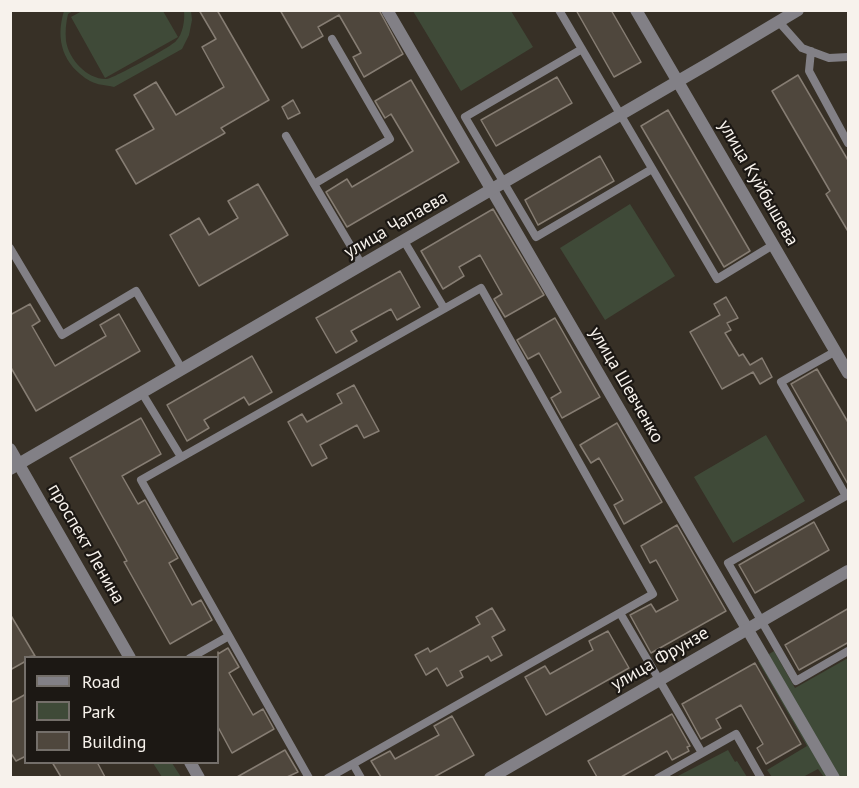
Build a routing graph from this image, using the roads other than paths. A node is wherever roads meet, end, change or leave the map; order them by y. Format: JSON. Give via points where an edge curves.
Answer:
{"nodes":[{"id":1,"x":387,"y":10,"type":"edge"},
{"id":2,"x":559,"y":10,"type":"edge"},
{"id":3,"x":636,"y":10,"type":"edge"},
{"id":4,"x":798,"y":10,"type":"edge"},
{"id":5,"x":779,"y":22,"type":"junction"},
{"id":6,"x":332,"y":39,"type":"dead end"},
{"id":7,"x":582,"y":49,"type":"junction"},
{"id":8,"x":811,"y":51,"type":"junction"},
{"id":9,"x":849,"y":57,"type":"edge"},
{"id":10,"x":677,"y":82,"type":"junction"},
{"id":11,"x":621,"y":115,"type":"junction"},
{"id":12,"x":286,"y":136,"type":"dead end"},
{"id":13,"x":849,"y":143,"type":"edge"},
{"id":14,"x":652,"y":169,"type":"junction"},
{"id":15,"x":504,"y":183,"type":"junction"},
{"id":16,"x":314,"y":184,"type":"junction"},
{"id":17,"x":492,"y":190,"type":"junction"},
{"id":18,"x":404,"y":241,"type":"junction"},
{"id":19,"x":773,"y":245,"type":"junction"},
{"id":20,"x":10,"y":248,"type":"edge"},
{"id":21,"x":362,"y":265,"type":"junction"},
{"id":22,"x":444,"y":309,"type":"junction"},
{"id":23,"x":836,"y":351,"type":"junction"},
{"id":24,"x":182,"y":369,"type":"junction"},
{"id":25,"x":849,"y":373,"type":"edge"},
{"id":26,"x":142,"y":393,"type":"junction"},
{"id":27,"x":10,"y":449,"type":"edge"},
{"id":28,"x":182,"y":457,"type":"junction"},
{"id":29,"x":15,"y":466,"type":"edge"},
{"id":30,"x":847,"y":499,"type":"edge"},
{"id":31,"x":849,"y":571,"type":"edge"},
{"id":32,"x":620,"y":613,"type":"junction"},
{"id":33,"x":761,"y":621,"type":"junction"},
{"id":34,"x":747,"y":630,"type":"junction"},
{"id":35,"x":229,"y":636,"type":"junction"},
{"id":36,"x":849,"y":651,"type":"edge"},
{"id":37,"x":129,"y":656,"type":"edge"},
{"id":38,"x":192,"y":656,"type":"edge"},
{"id":39,"x":659,"y":680,"type":"junction"},
{"id":40,"x":702,"y":753,"type":"junction"},
{"id":41,"x":191,"y":764,"type":"edge"},
{"id":42,"x":353,"y":764,"type":"junction"},
{"id":43,"x":199,"y":777,"type":"edge"},
{"id":44,"x":309,"y":777,"type":"edge"},
{"id":45,"x":328,"y":777,"type":"edge"},
{"id":46,"x":361,"y":777,"type":"edge"},
{"id":47,"x":490,"y":777,"type":"edge"},
{"id":48,"x":658,"y":777,"type":"edge"},
{"id":49,"x":761,"y":777,"type":"edge"},
{"id":50,"x":834,"y":777,"type":"edge"}],
"edges":[{"from":1,"to":17,"type":"street","name":"улица Шевченко"},
{"from":2,"to":7,"type":"lane"},
{"from":3,"to":10,"type":"street","name":"улица Куйбышева"},
{"from":4,"to":5,"type":"street","name":"улица Чапаева"},
{"from":5,"to":8,"type":"lane","via":[[802,48]]},
{"from":5,"to":10,"type":"street","name":"улица Чапаева"},
{"from":6,"to":16,"type":"lane","via":[[390,139]]},
{"from":7,"to":11,"type":"lane"},
{"from":7,"to":15,"type":"lane","via":[[465,117]]},
{"from":8,"to":9,"type":"lane","via":[[829,58]]},
{"from":8,"to":13,"type":"lane","via":[[809,71]]},
{"from":10,"to":11,"type":"street","name":"улица Чапаева"},
{"from":10,"to":19,"type":"street","name":"улица Куйбышева"},
{"from":11,"to":14,"type":"lane"},
{"from":11,"to":15,"type":"street","name":"улица Чапаева"},
{"from":12,"to":16,"type":"lane"},
{"from":14,"to":15,"type":"lane","via":[[536,237]]},
{"from":14,"to":19,"type":"lane","via":[[717,279]]},
{"from":15,"to":17,"type":"street","name":"улица Чапаева"},
{"from":16,"to":21,"type":"lane"},
{"from":17,"to":18,"type":"street","name":"улица Чапаева"},
{"from":17,"to":34,"type":"street","name":"улица Шевченко"},
{"from":18,"to":21,"type":"street","name":"улица Чапаева"},
{"from":18,"to":22,"type":"lane"},
{"from":19,"to":23,"type":"street","name":"улица Куйбышева"},
{"from":20,"to":24,"type":"lane","via":[[62,335],[136,291]]},
{"from":21,"to":24,"type":"street","name":"улица Чапаева"},
{"from":22,"to":28,"type":"lane"},
{"from":22,"to":32,"type":"lane","via":[[481,288],[653,594]]},
{"from":23,"to":25,"type":"street","name":"улица Куйбышева"},
{"from":23,"to":30,"type":"lane","via":[[781,382]]},
{"from":24,"to":26,"type":"street","name":"улица Чапаева"},
{"from":26,"to":28,"type":"lane"},
{"from":26,"to":29,"type":"street","name":"улица Чапаева"},
{"from":27,"to":29,"type":"street","name":"проспект Ленина"},
{"from":28,"to":35,"type":"lane","via":[[141,480]]},
{"from":29,"to":37,"type":"street","name":"проспект Ленина"},
{"from":30,"to":33,"type":"lane","via":[[728,563]]},
{"from":31,"to":33,"type":"street","name":"улица Фрунзе"},
{"from":32,"to":39,"type":"lane"},
{"from":32,"to":42,"type":"lane"},
{"from":33,"to":34,"type":"street","name":"улица Фрунзе"},
{"from":33,"to":36,"type":"lane","via":[[796,681]]},
{"from":34,"to":39,"type":"street","name":"улица Фрунзе"},
{"from":34,"to":50,"type":"street","name":"улица Шевченко"},
{"from":35,"to":38,"type":"lane"},
{"from":35,"to":44,"type":"lane"},
{"from":39,"to":40,"type":"lane"},
{"from":39,"to":47,"type":"street","name":"улица Фрунзе"},
{"from":40,"to":48,"type":"lane"},
{"from":40,"to":49,"type":"lane","via":[[736,734]]},
{"from":41,"to":43,"type":"street"},
{"from":42,"to":45,"type":"lane"},
{"from":42,"to":46,"type":"lane"}]}
